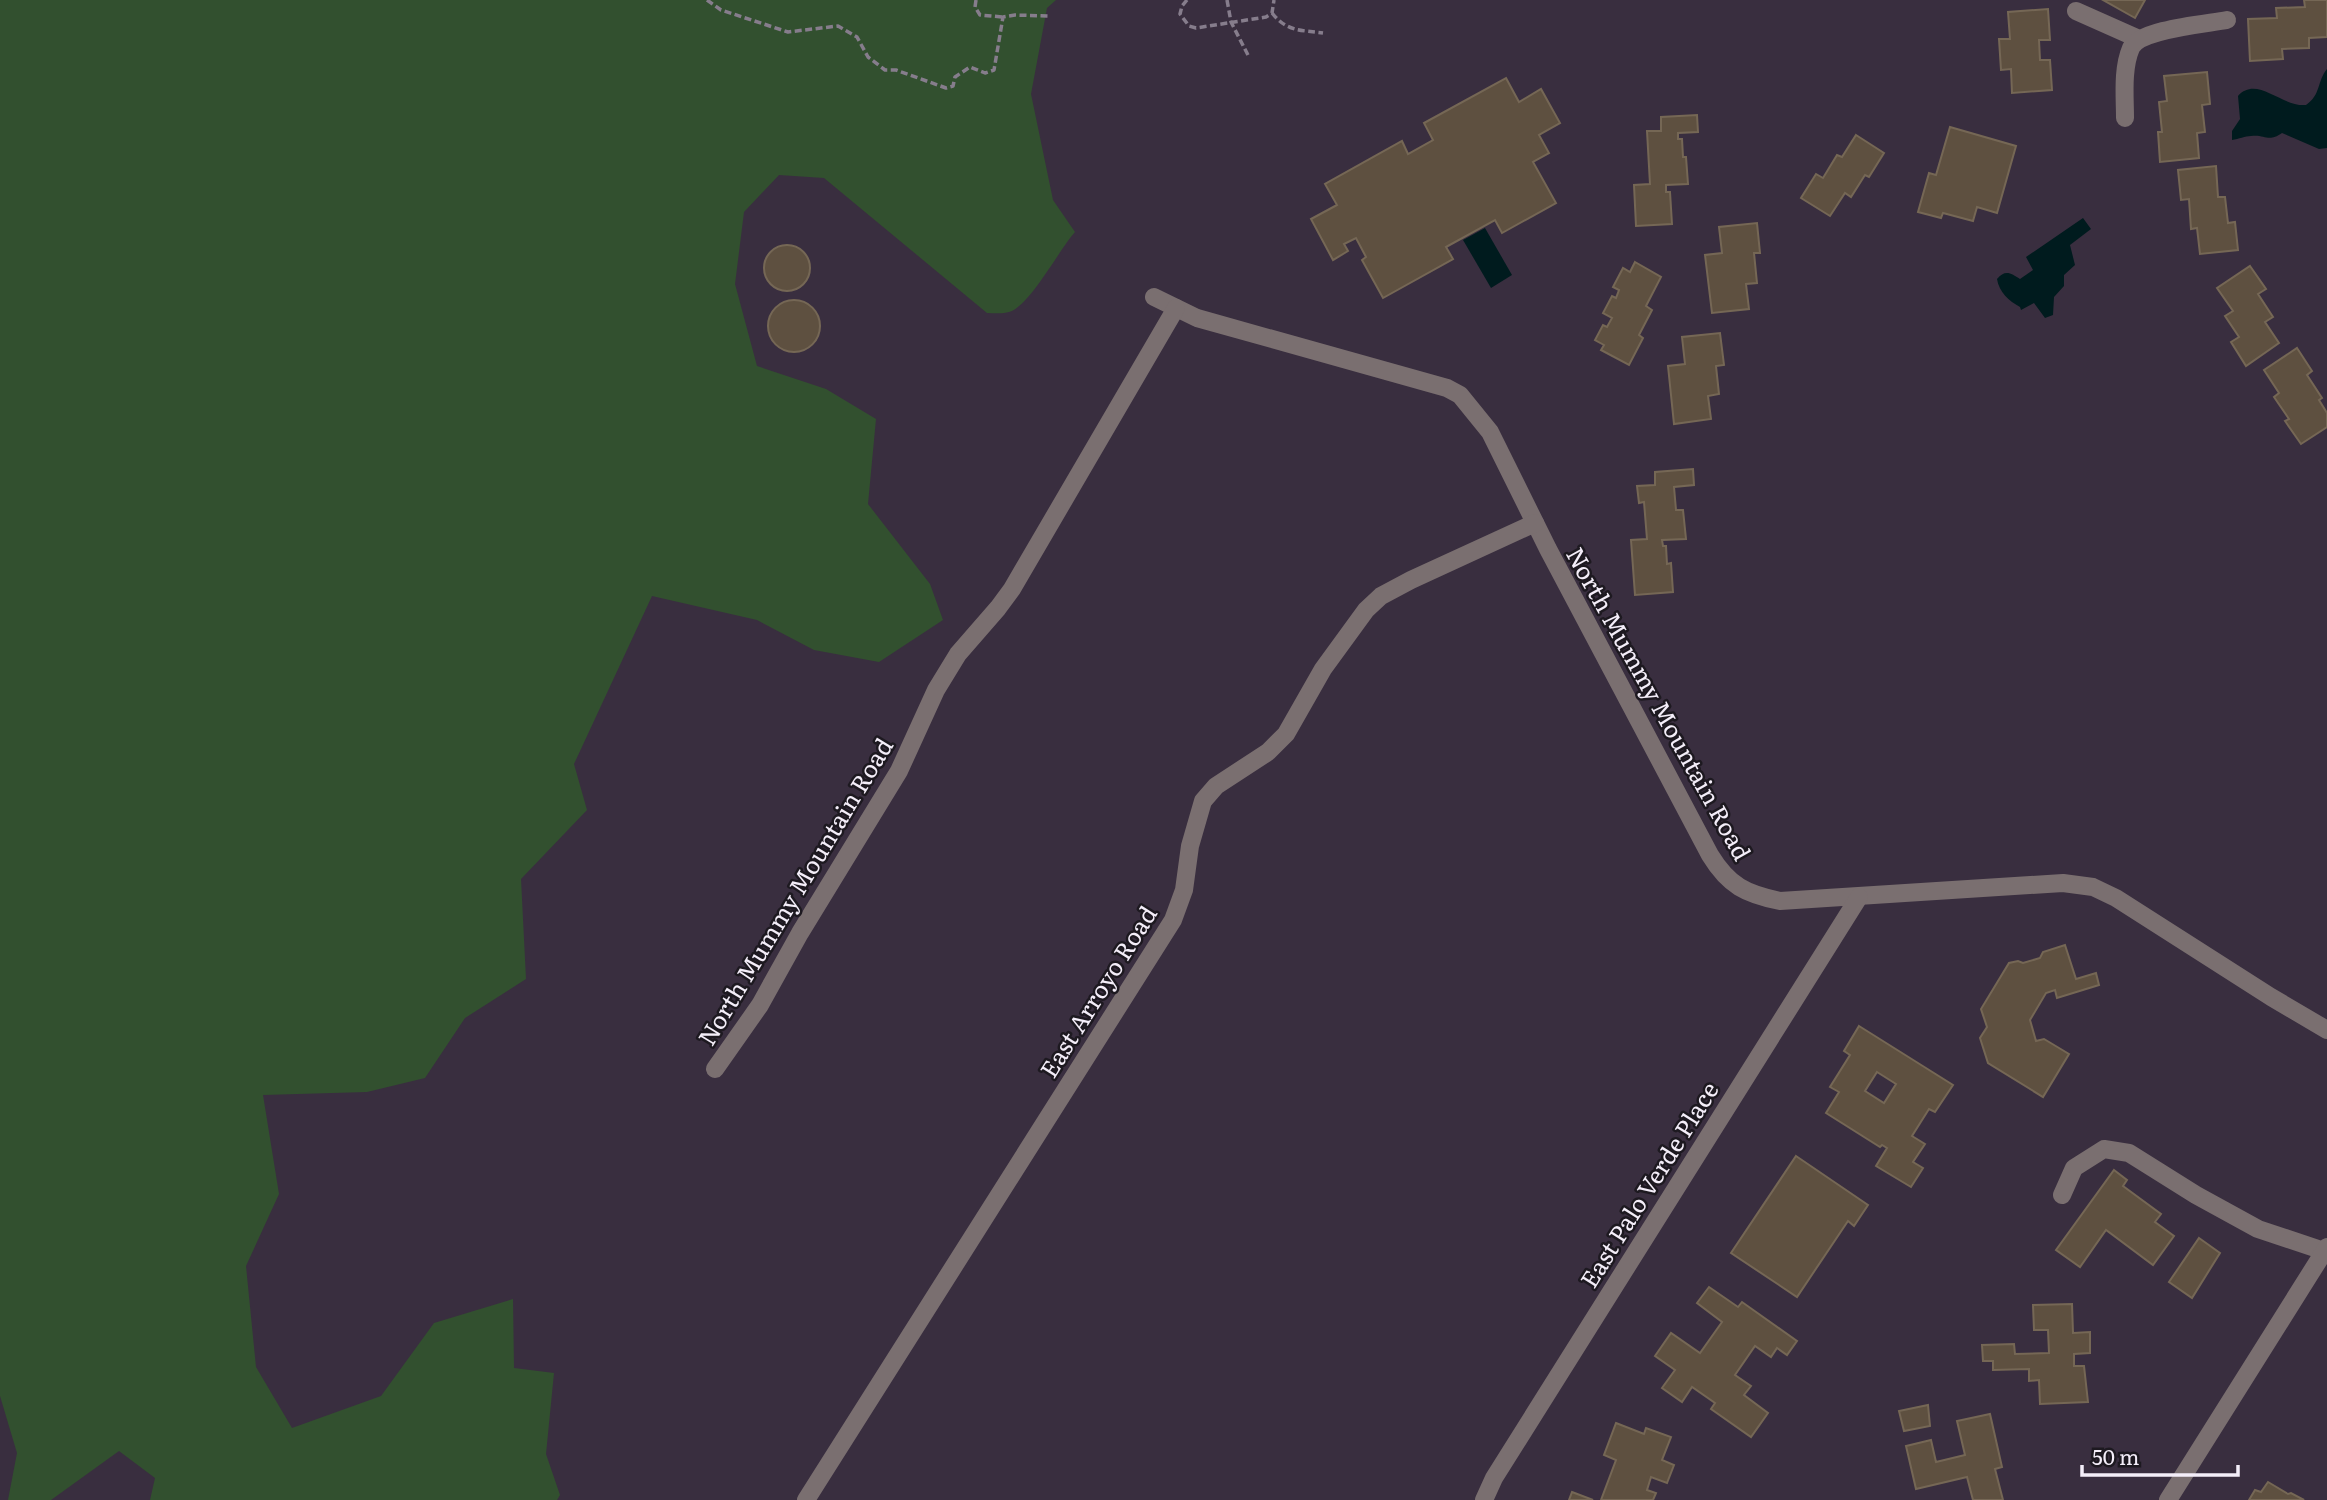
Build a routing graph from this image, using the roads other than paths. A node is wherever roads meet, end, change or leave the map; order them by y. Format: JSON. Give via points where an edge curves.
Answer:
{"nodes":[{"id":1,"x":2076,"y":12,"type":"dead end"},
{"id":2,"x":2227,"y":20,"type":"dead end"},
{"id":3,"x":2139,"y":39,"type":"junction"},
{"id":4,"x":2125,"y":118,"type":"dead end"},
{"id":5,"x":1154,"y":297,"type":"dead end"},
{"id":6,"x":1176,"y":309,"type":"junction"},
{"id":7,"x":1535,"y":523,"type":"junction"},
{"id":8,"x":1859,"y":897,"type":"junction"},
{"id":9,"x":2327,"y":1030,"type":"edge"},
{"id":10,"x":715,"y":1069,"type":"dead end"},
{"id":11,"x":2062,"y":1195,"type":"dead end"},
{"id":12,"x":2326,"y":1249,"type":"edge"},
{"id":13,"x":806,"y":1500,"type":"edge"},
{"id":14,"x":1483,"y":1500,"type":"edge"},
{"id":15,"x":2168,"y":1500,"type":"edge"}],
"edges":[{"from":1,"to":3,"type":"street"},
{"from":2,"to":3,"type":"street"},
{"from":3,"to":4,"type":"street","via":[[2129,56]]},
{"from":5,"to":6,"type":"street","name":"North Mummy Mountain Road"},
{"from":6,"to":7,"type":"street","name":"North Mummy Mountain Road","via":[[1460,395],[1490,432]]},
{"from":6,"to":10,"type":"street","name":"North Mummy Mountain Road","via":[[1012,589],[958,654],[936,690],[899,771],[760,1006]]},
{"from":7,"to":8,"type":"street","name":"North Mummy Mountain Road","via":[[1720,872],[1745,892],[1773,900]]},
{"from":7,"to":13,"type":"street","name":"East Arroyo Road","via":[[1381,596],[1337,648],[1286,734],[1268,752],[1216,786],[1203,801],[1173,920]]},
{"from":8,"to":9,"type":"street","name":"North Mummy Mountain Road","via":[[2063,883],[2093,887]]},
{"from":8,"to":14,"type":"street","name":"East Palo Verde Place"},
{"from":11,"to":12,"type":"street","via":[[2074,1168],[2104,1149],[2129,1153],[2258,1229]]},
{"from":12,"to":15,"type":"street"}]}
